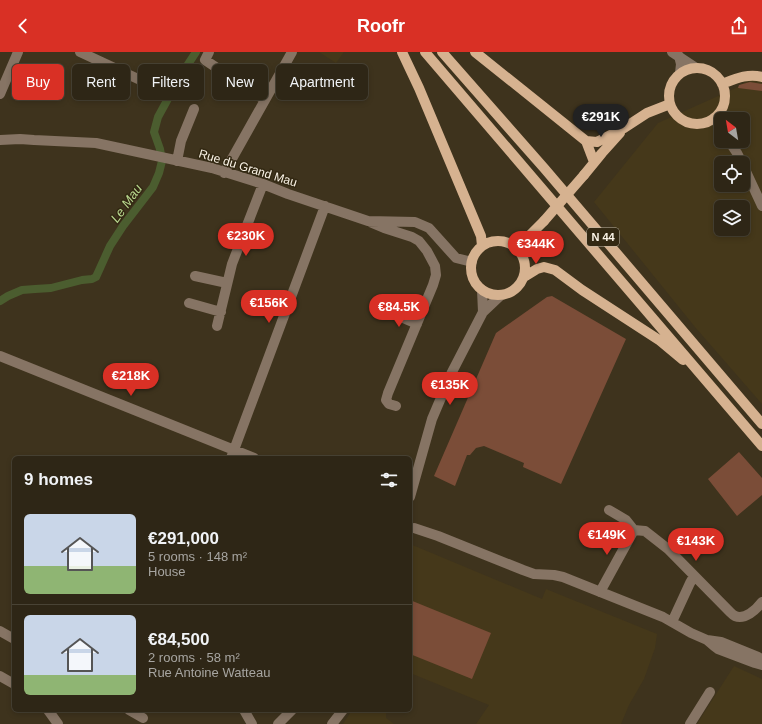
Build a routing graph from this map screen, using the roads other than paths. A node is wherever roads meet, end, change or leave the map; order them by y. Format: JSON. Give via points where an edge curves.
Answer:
{"nodes":[{"id":1,"x":18,"y":52,"type":"edge"},
{"id":2,"x":80,"y":52,"type":"edge"},
{"id":3,"x":209,"y":52,"type":"edge"},
{"id":4,"x":214,"y":52,"type":"edge"},
{"id":5,"x":292,"y":52,"type":"edge"},
{"id":6,"x":402,"y":52,"type":"edge"},
{"id":7,"x":425,"y":52,"type":"edge"},
{"id":8,"x":442,"y":52,"type":"edge"},
{"id":9,"x":475,"y":52,"type":"edge"},
{"id":10,"x":676,"y":54,"type":"edge"},
{"id":11,"x":212,"y":64,"type":"edge"},
{"id":12,"x":216,"y":64,"type":"edge"},
{"id":13,"x":696,"y":68,"type":"junction"},
{"id":14,"x":680,"y":73,"type":"junction"},
{"id":15,"x":762,"y":77,"type":"edge"},
{"id":16,"x":138,"y":79,"type":"edge"},
{"id":17,"x":722,"y":84,"type":"junction"},
{"id":18,"x":1,"y":88,"type":"edge"},
{"id":19,"x":268,"y":95,"type":"edge"},
{"id":20,"x":265,"y":100,"type":"edge"},
{"id":21,"x":670,"y":104,"type":"junction"},
{"id":22,"x":194,"y":108,"type":"dead end"},
{"id":23,"x":720,"y":112,"type":"edge"},
{"id":24,"x":714,"y":118,"type":"edge"},
{"id":25,"x":624,"y":128,"type":"junction"},
{"id":26,"x":0,"y":140,"type":"edge"},
{"id":27,"x":586,"y":141,"type":"junction"},
{"id":28,"x":173,"y":160,"type":"junction"},
{"id":29,"x":594,"y":162,"type":"junction"},
{"id":30,"x":224,"y":172,"type":"junction"},
{"id":31,"x":750,"y":181,"type":"edge"},
{"id":32,"x":263,"y":184,"type":"junction"},
{"id":33,"x":325,"y":206,"type":"junction"},
{"id":34,"x":762,"y":206,"type":"edge"},
{"id":35,"x":368,"y":221,"type":"junction"},
{"id":36,"x":482,"y":246,"type":"junction"},
{"id":37,"x":517,"y":248,"type":"junction"},
{"id":38,"x":472,"y":262,"type":"junction"},
{"id":39,"x":195,"y":276,"type":"dead end"},
{"id":40,"x":524,"y":277,"type":"junction"},
{"id":41,"x":227,"y":283,"type":"junction"},
{"id":42,"x":482,"y":290,"type":"junction"},
{"id":43,"x":501,"y":295,"type":"junction"},
{"id":44,"x":189,"y":303,"type":"dead end"},
{"id":45,"x":220,"y":312,"type":"junction"},
{"id":46,"x":389,"y":312,"type":"dead end"},
{"id":47,"x":483,"y":312,"type":"junction"},
{"id":48,"x":417,"y":324,"type":"junction"},
{"id":49,"x":217,"y":326,"type":"dead end"},
{"id":50,"x":1,"y":360,"type":"edge"},
{"id":51,"x":701,"y":374,"type":"junction"},
{"id":52,"x":396,"y":406,"type":"dead end"},
{"id":53,"x":762,"y":424,"type":"edge"},
{"id":54,"x":762,"y":446,"type":"edge"},
{"id":55,"x":232,"y":454,"type":"edge"},
{"id":56,"x":243,"y":456,"type":"edge"},
{"id":57,"x":412,"y":490,"type":"edge"},
{"id":58,"x":609,"y":510,"type":"dead end"},
{"id":59,"x":634,"y":530,"type":"junction"},
{"id":60,"x":412,"y":531,"type":"edge"},
{"id":61,"x":694,"y":576,"type":"junction"},
{"id":62,"x":600,"y":592,"type":"junction"},
{"id":63,"x":762,"y":602,"type":"edge"},
{"id":64,"x":672,"y":622,"type":"junction"},
{"id":65,"x":0,"y":631,"type":"edge"},
{"id":66,"x":12,"y":638,"type":"edge"},
{"id":67,"x":707,"y":640,"type":"junction"},
{"id":68,"x":762,"y":659,"type":"edge"},
{"id":69,"x":762,"y":665,"type":"edge"},
{"id":70,"x":0,"y":676,"type":"edge"},
{"id":71,"x":12,"y":683,"type":"edge"},
{"id":72,"x":710,"y":692,"type":"dead end"},
{"id":73,"x":49,"y":712,"type":"edge"},
{"id":74,"x":133,"y":712,"type":"edge"},
{"id":75,"x":245,"y":712,"type":"edge"},
{"id":76,"x":290,"y":712,"type":"edge"},
{"id":77,"x":341,"y":712,"type":"edge"},
{"id":78,"x":143,"y":717,"type":"edge"},
{"id":79,"x":58,"y":724,"type":"edge"},
{"id":80,"x":252,"y":724,"type":"edge"},
{"id":81,"x":278,"y":724,"type":"edge"},
{"id":82,"x":332,"y":724,"type":"edge"},
{"id":83,"x":690,"y":724,"type":"edge"}],
"edges":[{"from":1,"to":18,"type":"street"},
{"from":2,"to":16,"type":"street"},
{"from":3,"to":11,"type":"street","via":[[205,60]]},
{"from":4,"to":12,"type":"street"},
{"from":5,"to":19,"type":"street"},
{"from":6,"to":36,"type":"main road","via":[[481,236]]},
{"from":7,"to":51,"type":"main road","number":"N 44"},
{"from":8,"to":53,"type":"main road","number":"N 44"},
{"from":9,"to":27,"type":"main road"},
{"from":10,"to":13,"type":"street"},
{"from":10,"to":14,"type":"street","via":[[681,64]]},
{"from":13,"to":14,"type":"main road"},
{"from":13,"to":17,"type":"main road","via":[[711,72]]},
{"from":14,"to":21,"type":"main road","via":[[670,87]]},
{"from":15,"to":17,"type":"main road","via":[[740,77]]},
{"from":17,"to":23,"type":"main road","via":[[725,98]]},
{"from":20,"to":30,"type":"street"},
{"from":21,"to":24,"type":"main road","via":[[674,112],[688,122],[697,124]]},
{"from":21,"to":25,"type":"main road","via":[[647,113]]},
{"from":22,"to":28,"type":"street"},
{"from":25,"to":27,"type":"main road","via":[[598,142]]},
{"from":25,"to":29,"type":"main road"},
{"from":26,"to":28,"type":"street","name":"Rue du Grand Mau","via":[[96,143]]},
{"from":27,"to":29,"type":"main road"},
{"from":28,"to":30,"type":"street","name":"Rue du Grand Mau"},
{"from":29,"to":37,"type":"main road","bridge":true,"via":[[544,221]]},
{"from":30,"to":32,"type":"street","name":"Rue du Grand Mau"},
{"from":31,"to":34,"type":"street"},
{"from":32,"to":33,"type":"street","name":"Rue du Grand Mau"},
{"from":32,"to":41,"type":"street"},
{"from":33,"to":35,"type":"street","name":"Rue du Grand Mau"},
{"from":33,"to":55,"type":"street"},
{"from":35,"to":38,"type":"street","name":"Rue du Grand Mau","via":[[415,222],[429,228],[456,258]]},
{"from":35,"to":48,"type":"street","via":[[419,241],[436,270],[435,280]]},
{"from":36,"to":37,"type":"main road","via":[[489,242],[504,241]]},
{"from":36,"to":38,"type":"main road"},
{"from":37,"to":40,"type":"main road","via":[[525,262]]},
{"from":38,"to":42,"type":"main road","via":[[473,278]]},
{"from":39,"to":41,"type":"street"},
{"from":40,"to":43,"type":"main road","via":[[514,290]]},
{"from":40,"to":51,"type":"main road","via":[[544,267],[555,270],[659,340]]},
{"from":41,"to":45,"type":"street"},
{"from":42,"to":43,"type":"main road"},
{"from":42,"to":47,"type":"street"},
{"from":43,"to":47,"type":"street"},
{"from":44,"to":45,"type":"street"},
{"from":45,"to":49,"type":"street"},
{"from":46,"to":48,"type":"street"},
{"from":47,"to":57,"type":"street","via":[[452,372],[432,419]]},
{"from":48,"to":52,"type":"street","via":[[386,400]]},
{"from":50,"to":55,"type":"street"},
{"from":51,"to":54,"type":"main road","number":"N 44"},
{"from":55,"to":56,"type":"street"},
{"from":58,"to":59,"type":"street","via":[[626,520]]},
{"from":59,"to":61,"type":"street","via":[[645,531],[668,549]]},
{"from":59,"to":62,"type":"street"},
{"from":60,"to":62,"type":"street","via":[[438,536],[523,570],[563,577]]},
{"from":61,"to":63,"type":"street","via":[[735,616],[750,614]]},
{"from":61,"to":64,"type":"street"},
{"from":62,"to":64,"type":"street"},
{"from":64,"to":67,"type":"street"},
{"from":65,"to":66,"type":"street"},
{"from":67,"to":68,"type":"street","via":[[721,642]]},
{"from":67,"to":69,"type":"street","via":[[718,649]]},
{"from":70,"to":71,"type":"street"},
{"from":72,"to":83,"type":"street"},
{"from":73,"to":79,"type":"street"},
{"from":74,"to":78,"type":"street"},
{"from":75,"to":80,"type":"street"},
{"from":76,"to":81,"type":"street"},
{"from":77,"to":82,"type":"street"}]}
